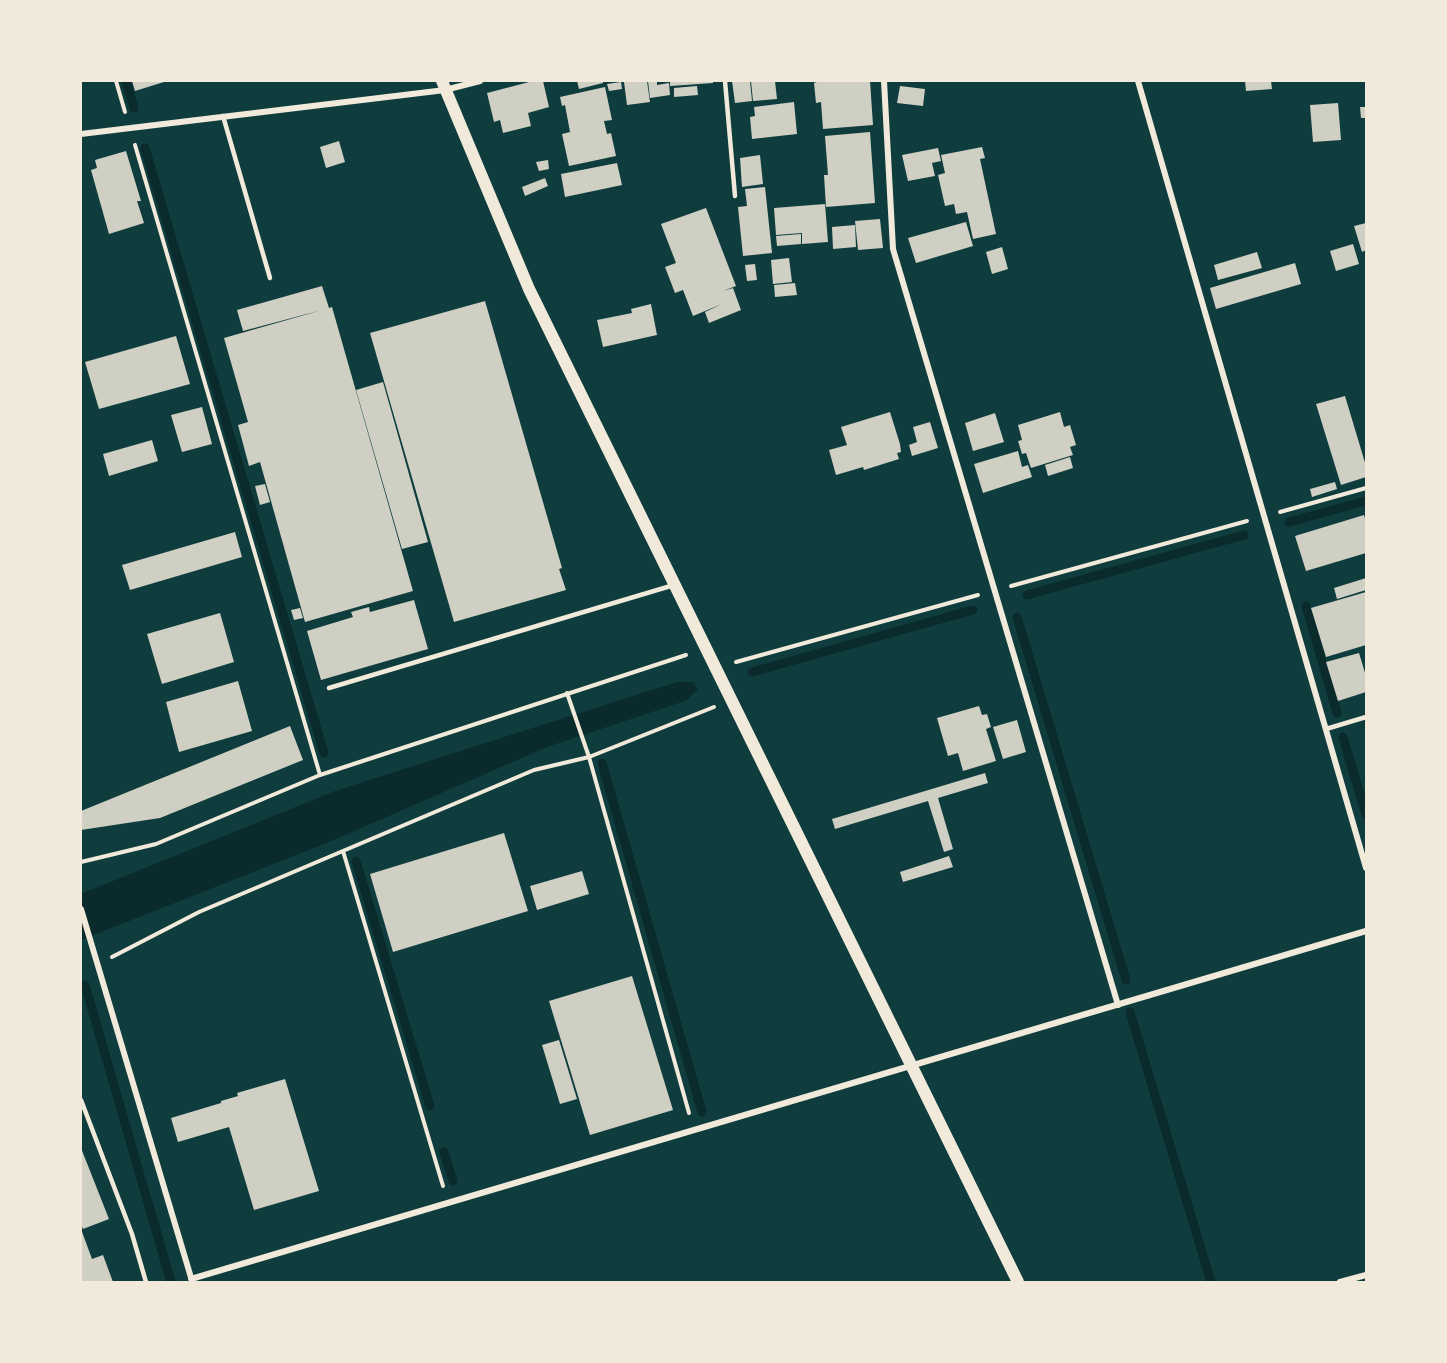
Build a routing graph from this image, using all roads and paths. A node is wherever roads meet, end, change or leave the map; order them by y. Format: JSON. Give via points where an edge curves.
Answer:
{"nodes":[{"id":1,"x":116,"y":81,"type":"edge"},
{"id":2,"x":480,"y":81,"type":"edge"},
{"id":3,"x":725,"y":81,"type":"edge"},
{"id":4,"x":884,"y":81,"type":"edge"},
{"id":5,"x":1138,"y":81,"type":"edge"},
{"id":6,"x":443,"y":85,"type":"edge"},
{"id":7,"x":223,"y":116,"type":"junction"},
{"id":8,"x":130,"y":127,"type":"junction"},
{"id":9,"x":81,"y":134,"type":"edge"},
{"id":10,"x":735,"y":196,"type":"dead end"},
{"id":11,"x":270,"y":278,"type":"dead end"},
{"id":12,"x":1366,"y":488,"type":"edge"},
{"id":13,"x":1266,"y":516,"type":"junction"},
{"id":14,"x":675,"y":584,"type":"junction"},
{"id":15,"x":994,"y":591,"type":"junction"},
{"id":16,"x":706,"y":648,"type":"junction"},
{"id":17,"x":716,"y":668,"type":"junction"},
{"id":18,"x":329,"y":688,"type":"dead end"},
{"id":19,"x":568,"y":695,"type":"junction"},
{"id":20,"x":732,"y":700,"type":"junction"},
{"id":21,"x":1366,"y":717,"type":"edge"},
{"id":22,"x":1326,"y":729,"type":"junction"},
{"id":23,"x":589,"y":757,"type":"junction"},
{"id":24,"x":320,"y":775,"type":"junction"},
{"id":25,"x":344,"y":851,"type":"junction"},
{"id":26,"x":81,"y":862,"type":"edge"},
{"id":27,"x":1366,"y":868,"type":"edge"},
{"id":28,"x":81,"y":909,"type":"edge"},
{"id":29,"x":1366,"y":931,"type":"edge"},
{"id":30,"x":98,"y":965,"type":"junction"},
{"id":31,"x":1118,"y":1005,"type":"junction"},
{"id":32,"x":913,"y":1065,"type":"junction"},
{"id":33,"x":81,"y":1100,"type":"edge"},
{"id":34,"x":693,"y":1130,"type":"junction"},
{"id":35,"x":448,"y":1202,"type":"junction"},
{"id":36,"x":1366,"y":1275,"type":"edge"},
{"id":37,"x":192,"y":1280,"type":"edge"},
{"id":38,"x":146,"y":1282,"type":"edge"},
{"id":39,"x":1018,"y":1282,"type":"edge"},
{"id":40,"x":1340,"y":1282,"type":"edge"}],
"edges":[{"from":1,"to":8,"type":"path"},
{"from":2,"to":6,"type":"street"},
{"from":3,"to":10,"type":"lane"},
{"from":4,"to":15,"type":"street","via":[[892,249]]},
{"from":5,"to":13,"type":"street"},
{"from":6,"to":7,"type":"street"},
{"from":6,"to":14,"type":"main road","via":[[529,289]]},
{"from":7,"to":8,"type":"street"},
{"from":7,"to":11,"type":"lane"},
{"from":8,"to":9,"type":"street"},
{"from":8,"to":24,"type":"path"},
{"from":12,"to":13,"type":"path"},
{"from":13,"to":15,"type":"path"},
{"from":13,"to":22,"type":"street"},
{"from":14,"to":16,"type":"main road"},
{"from":14,"to":18,"type":"lane"},
{"from":15,"to":17,"type":"path"},
{"from":15,"to":31,"type":"street"},
{"from":16,"to":17,"type":"main road"},
{"from":16,"to":19,"type":"path"},
{"from":17,"to":20,"type":"main road"},
{"from":19,"to":23,"type":"path"},
{"from":19,"to":24,"type":"path"},
{"from":20,"to":23,"type":"path"},
{"from":20,"to":32,"type":"main road"},
{"from":21,"to":22,"type":"lane"},
{"from":22,"to":27,"type":"street"},
{"from":23,"to":25,"type":"path","via":[[534,770]]},
{"from":23,"to":34,"type":"path"},
{"from":24,"to":26,"type":"path","via":[[156,844]]},
{"from":25,"to":30,"type":"path","via":[[199,912]]},
{"from":25,"to":35,"type":"path"},
{"from":28,"to":30,"type":"street"},
{"from":29,"to":31,"type":"street"},
{"from":30,"to":37,"type":"street"},
{"from":31,"to":32,"type":"street"},
{"from":32,"to":34,"type":"street"},
{"from":32,"to":39,"type":"main road"},
{"from":33,"to":38,"type":"lane"},
{"from":34,"to":35,"type":"street"},
{"from":35,"to":37,"type":"street"},
{"from":36,"to":40,"type":"street"}]}
